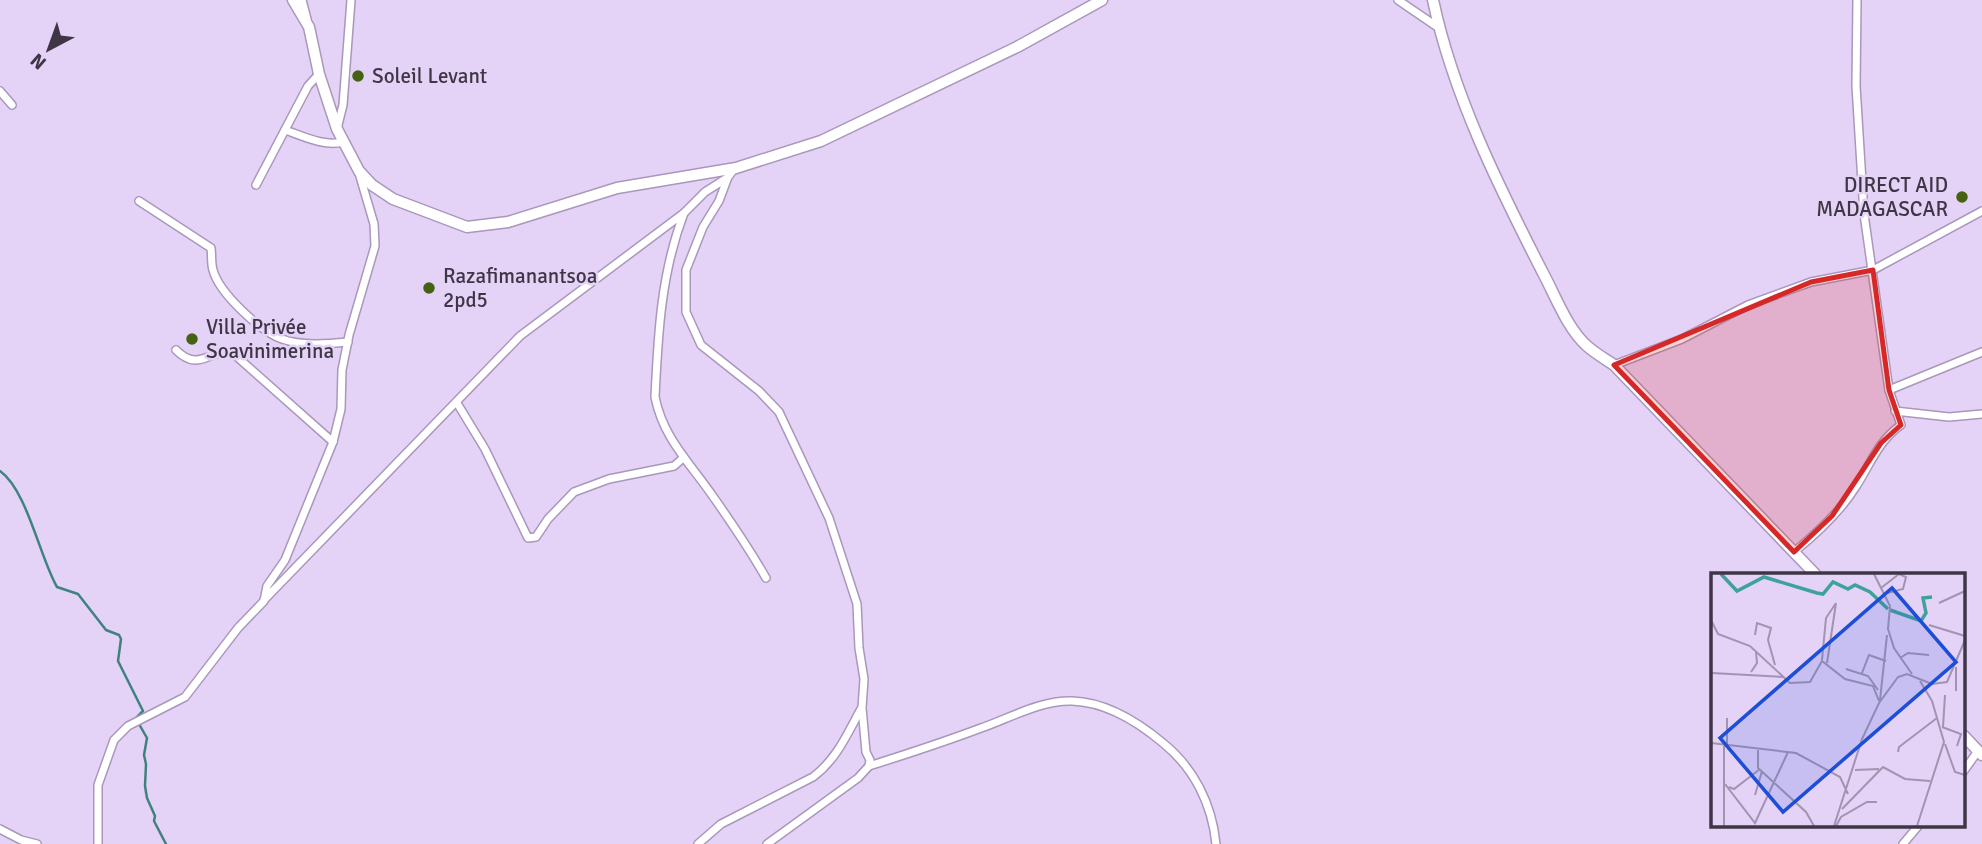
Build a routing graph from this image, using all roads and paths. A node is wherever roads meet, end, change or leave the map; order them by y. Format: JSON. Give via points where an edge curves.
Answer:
{"nodes":[{"id":1,"x":293,"y":0,"type":"edge"},
{"id":2,"x":302,"y":0,"type":"edge"},
{"id":3,"x":351,"y":0,"type":"edge"},
{"id":4,"x":1102,"y":0,"type":"edge"},
{"id":5,"x":1398,"y":0,"type":"edge"},
{"id":6,"x":1433,"y":0,"type":"edge"},
{"id":7,"x":1857,"y":0,"type":"edge"},
{"id":8,"x":309,"y":27,"type":"junction"},
{"id":9,"x":1439,"y":28,"type":"junction"},
{"id":10,"x":319,"y":74,"type":"junction"},
{"id":11,"x":0,"y":91,"type":"edge"},
{"id":12,"x":12,"y":105,"type":"dead end"},
{"id":13,"x":337,"y":129,"type":"junction"},
{"id":14,"x":285,"y":130,"type":"junction"},
{"id":15,"x":343,"y":142,"type":"junction"},
{"id":16,"x":736,"y":168,"type":"junction"},
{"id":17,"x":359,"y":171,"type":"junction"},
{"id":18,"x":728,"y":177,"type":"junction"},
{"id":19,"x":256,"y":185,"type":"dead end"},
{"id":20,"x":139,"y":201,"type":"dead end"},
{"id":21,"x":1982,"y":211,"type":"edge"},
{"id":22,"x":684,"y":213,"type":"junction"},
{"id":23,"x":1872,"y":270,"type":"junction"},
{"id":24,"x":348,"y":342,"type":"junction"},
{"id":25,"x":176,"y":350,"type":"dead end"},
{"id":26,"x":1982,"y":352,"type":"edge"},
{"id":27,"x":1614,"y":365,"type":"junction"},
{"id":28,"x":1889,"y":390,"type":"junction"},
{"id":29,"x":457,"y":403,"type":"junction"},
{"id":30,"x":1895,"y":411,"type":"junction"},
{"id":31,"x":1982,"y":414,"type":"edge"},
{"id":32,"x":333,"y":442,"type":"junction"},
{"id":33,"x":683,"y":458,"type":"junction"},
{"id":34,"x":1794,"y":552,"type":"junction"},
{"id":35,"x":1813,"y":573,"type":"edge"},
{"id":36,"x":766,"y":578,"type":"dead end"},
{"id":37,"x":264,"y":601,"type":"junction"},
{"id":38,"x":862,"y":708,"type":"junction"},
{"id":39,"x":1965,"y":738,"type":"edge"},
{"id":40,"x":1980,"y":753,"type":"edge"},
{"id":41,"x":869,"y":766,"type":"junction"},
{"id":42,"x":1965,"y":770,"type":"edge"},
{"id":43,"x":1918,"y":826,"type":"edge"},
{"id":44,"x":0,"y":829,"type":"edge"},
{"id":45,"x":37,"y":844,"type":"edge"},
{"id":46,"x":98,"y":844,"type":"edge"},
{"id":47,"x":698,"y":844,"type":"edge"},
{"id":48,"x":767,"y":844,"type":"edge"},
{"id":49,"x":1216,"y":844,"type":"edge"},
{"id":50,"x":1903,"y":844,"type":"edge"}],
"edges":[{"from":1,"to":8,"type":"main road"},
{"from":2,"to":8,"type":"street"},
{"from":3,"to":13,"type":"street"},
{"from":4,"to":16,"type":"main road","via":[[1017,47],[821,141]]},
{"from":5,"to":9,"type":"street"},
{"from":6,"to":9,"type":"main road"},
{"from":7,"to":23,"type":"street","via":[[1857,99]]},
{"from":8,"to":10,"type":"main road"},
{"from":9,"to":27,"type":"main road","via":[[1479,137],[1566,317],[1586,346]]},
{"from":10,"to":13,"type":"main road"},
{"from":10,"to":14,"type":"street"},
{"from":11,"to":12,"type":"street"},
{"from":13,"to":15,"type":"main road"},
{"from":14,"to":15,"type":"street","via":[[320,142]]},
{"from":14,"to":19,"type":"street"},
{"from":15,"to":17,"type":"main road"},
{"from":16,"to":17,"type":"main road","via":[[617,188],[508,222],[467,227],[393,200]]},
{"from":16,"to":18,"type":"street"},
{"from":17,"to":24,"type":"street","via":[[374,224],[375,246]]},
{"from":18,"to":22,"type":"street"},
{"from":18,"to":38,"type":"street","via":[[686,270],[686,312],[701,345],[779,412],[817,490],[857,604]]},
{"from":20,"to":24,"type":"street","via":[[211,248],[213,271],[229,297],[267,331],[288,341]]},
{"from":21,"to":23,"type":"street"},
{"from":22,"to":29,"type":"street","via":[[520,336]]},
{"from":22,"to":33,"type":"street","via":[[659,309],[655,397],[670,440]]},
{"from":23,"to":27,"type":"street","via":[[1811,282],[1748,305],[1682,339]]},
{"from":23,"to":28,"type":"street"},
{"from":24,"to":32,"type":"street"},
{"from":25,"to":32,"type":"street","via":[[192,361],[223,352],[235,355]]},
{"from":26,"to":28,"type":"street"},
{"from":27,"to":34,"type":"main road"},
{"from":28,"to":30,"type":"street"},
{"from":29,"to":33,"type":"street","via":[[528,538],[536,537],[574,492],[609,479],[674,466]]},
{"from":29,"to":37,"type":"street"},
{"from":30,"to":31,"type":"street","via":[[1949,417]]},
{"from":30,"to":34,"type":"street","via":[[1901,425],[1881,443],[1854,490]]},
{"from":32,"to":37,"type":"street"},
{"from":33,"to":36,"type":"street"},
{"from":34,"to":35,"type":"main road"},
{"from":37,"to":46,"type":"street","via":[[184,697],[128,726],[114,740],[99,785]]},
{"from":38,"to":41,"type":"street"},
{"from":38,"to":47,"type":"street","via":[[823,769],[721,824]]},
{"from":39,"to":40,"type":"main road"},
{"from":40,"to":42,"type":"street"},
{"from":41,"to":48,"type":"street"},
{"from":41,"to":49,"type":"street","via":[[1048,702],[1084,703],[1134,720],[1185,764],[1206,801]]},
{"from":43,"to":50,"type":"street"},
{"from":44,"to":45,"type":"street"}]}
